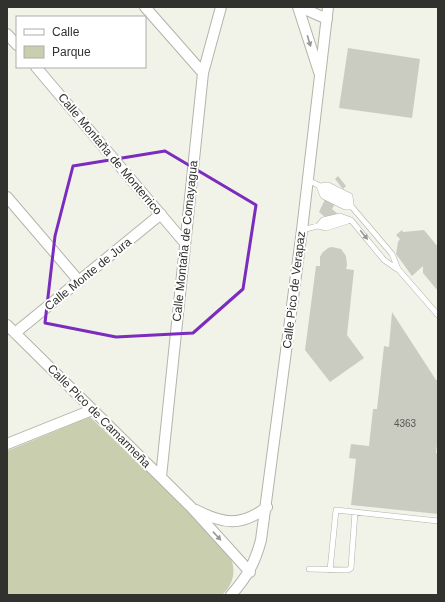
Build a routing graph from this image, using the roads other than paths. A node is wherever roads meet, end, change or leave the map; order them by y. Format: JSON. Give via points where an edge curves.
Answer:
{"nodes":[{"id":1,"x":145,"y":7,"type":"edge"},
{"id":2,"x":221,"y":7,"type":"edge"},
{"id":3,"x":299,"y":7,"type":"edge"},
{"id":4,"x":328,"y":7,"type":"edge"},
{"id":5,"x":327,"y":20,"type":"junction"},
{"id":6,"x":7,"y":34,"type":"edge"},
{"id":7,"x":16,"y":44,"type":"edge"},
{"id":8,"x":37,"y":68,"type":"edge"},
{"id":9,"x":203,"y":73,"type":"junction"},
{"id":10,"x":320,"y":76,"type":"junction"},
{"id":11,"x":308,"y":180,"type":"junction"},
{"id":12,"x":319,"y":186,"type":"junction"},
{"id":13,"x":7,"y":197,"type":"edge"},
{"id":14,"x":352,"y":207,"type":"junction"},
{"id":15,"x":161,"y":214,"type":"junction"},
{"id":16,"x":351,"y":220,"type":"junction"},
{"id":17,"x":318,"y":226,"type":"junction"},
{"id":18,"x":302,"y":230,"type":"junction"},
{"id":19,"x":184,"y":242,"type":"junction"},
{"id":20,"x":398,"y":269,"type":"junction"},
{"id":21,"x":79,"y":281,"type":"junction"},
{"id":22,"x":438,"y":315,"type":"edge"},
{"id":23,"x":7,"y":325,"type":"edge"},
{"id":24,"x":15,"y":332,"type":"junction"},
{"id":25,"x":92,"y":410,"type":"junction"},
{"id":26,"x":7,"y":444,"type":"edge"},
{"id":27,"x":161,"y":478,"type":"junction"},
{"id":28,"x":191,"y":507,"type":"junction"},
{"id":29,"x":267,"y":507,"type":"junction"},
{"id":30,"x":356,"y":512,"type":"junction"},
{"id":31,"x":438,"y":521,"type":"edge"},
{"id":32,"x":309,"y":569,"type":"dead end"},
{"id":33,"x":330,"y":570,"type":"junction"},
{"id":34,"x":250,"y":572,"type":"junction"},
{"id":35,"x":231,"y":595,"type":"edge"}],
"edges":[{"from":1,"to":9,"type":"street"},
{"from":2,"to":9,"type":"street","name":"Calle Montaña de Comayagua"},
{"from":3,"to":5,"type":"street"},
{"from":3,"to":10,"type":"street","one_way":true},
{"from":4,"to":5,"type":"street","name":"Calle Pico de Verapaz"},
{"from":5,"to":10,"type":"street","name":"Calle Pico de Verapaz"},
{"from":6,"to":7,"type":"street"},
{"from":8,"to":15,"type":"street","name":"Calle Montaña de Monterrico"},
{"from":9,"to":19,"type":"street","name":"Calle Montaña de Comayagua"},
{"from":10,"to":11,"type":"street","name":"Calle Pico de Verapaz"},
{"from":11,"to":12,"type":"lane"},
{"from":11,"to":18,"type":"street","name":"Calle Pico de Verapaz"},
{"from":12,"to":14,"type":"lane","via":[[323,196],[345,207]]},
{"from":12,"to":14,"type":"lane","via":[[328,186],[350,196]]},
{"from":13,"to":21,"type":"street"},
{"from":14,"to":20,"type":"lane","via":[[392,254]]},
{"from":15,"to":19,"type":"street","name":"Calle Montaña de Monterrico"},
{"from":15,"to":21,"type":"street","name":"Calle Monte de Jura"},
{"from":16,"to":17,"type":"lane"},
{"from":16,"to":17,"type":"lane","via":[[340,216],[323,220]]},
{"from":16,"to":20,"type":"lane","one_way":true,"via":[[384,260]]},
{"from":17,"to":18,"type":"lane"},
{"from":18,"to":29,"type":"street","name":"Calle Pico de Verapaz"},
{"from":19,"to":27,"type":"street","name":"Calle Montaña de Comayagua"},
{"from":20,"to":22,"type":"lane"},
{"from":21,"to":24,"type":"street","name":"Calle Monte de Jura"},
{"from":23,"to":24,"type":"street","name":"Calle Pico de Camarmeña"},
{"from":24,"to":25,"type":"street","name":"Calle Pico de Camarmeña"},
{"from":25,"to":26,"type":"street"},
{"from":25,"to":27,"type":"street","name":"Calle Pico de Camarmeña"},
{"from":27,"to":28,"type":"street","name":"Calle Pico de Camarmeña"},
{"from":28,"to":29,"type":"street","name":"Calle Pico de Camarmeña","via":[[228,522],[248,518]]},
{"from":28,"to":34,"type":"street","name":"Calle Pico de Camarmeña","one_way":true},
{"from":29,"to":34,"type":"street","name":"Calle Pico de Verapaz","via":[[262,540]]},
{"from":30,"to":31,"type":"lane"},
{"from":30,"to":33,"type":"lane","via":[[351,568]]},
{"from":30,"to":33,"type":"lane","via":[[336,510]]},
{"from":32,"to":33,"type":"lane"},
{"from":34,"to":35,"type":"street","name":"Calle Pico de Verapaz"}]}
